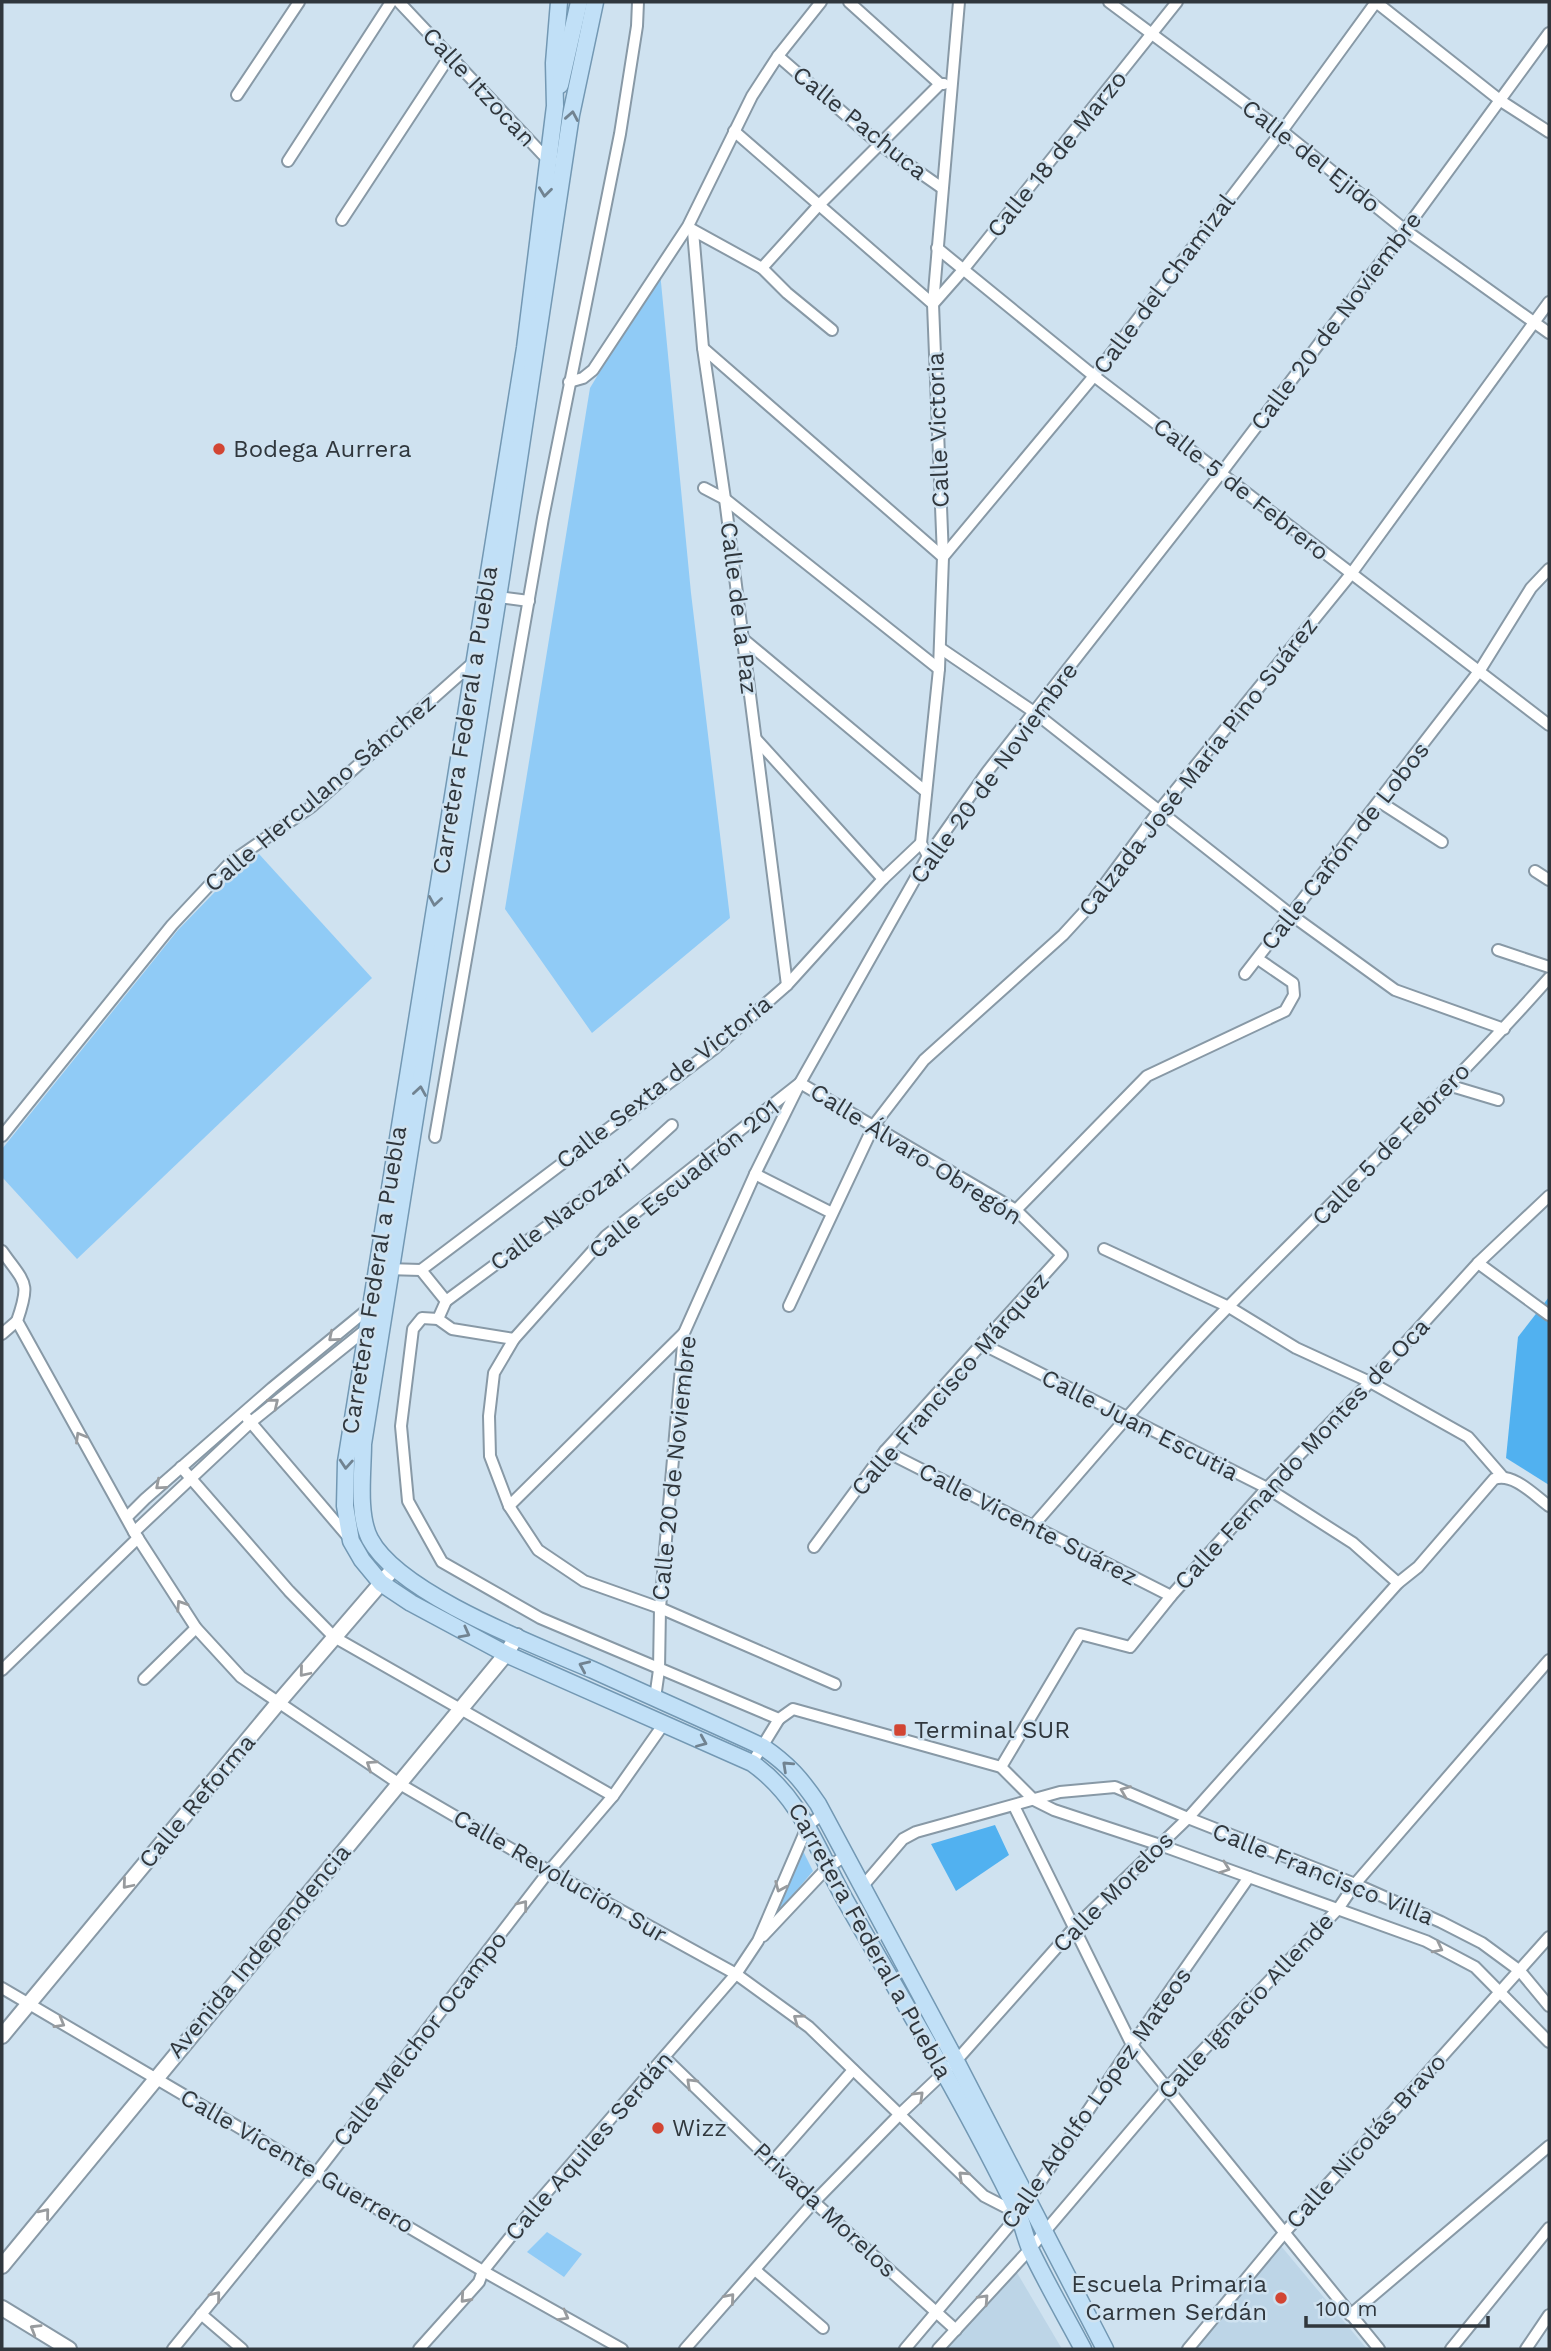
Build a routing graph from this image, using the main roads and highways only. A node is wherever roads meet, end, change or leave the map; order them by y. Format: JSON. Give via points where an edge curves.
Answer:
{"nodes":[{"id":1,"x":558,"y":2,"type":"edge"},
{"id":2,"x":579,"y":2,"type":"edge"},
{"id":3,"x":595,"y":2,"type":"edge"},
{"id":4,"x":555,"y":106,"type":"junction"},
{"id":5,"x":481,"y":661,"type":"junction"},
{"id":6,"x":384,"y":1269,"type":"junction"},
{"id":7,"x":370,"y":1356,"type":"junction"},
{"id":8,"x":950,"y":2066,"type":"junction"},
{"id":9,"x":1083,"y":2349,"type":"edge"},
{"id":10,"x":1105,"y":2349,"type":"edge"}],
"edges":[{"from":1,"to":4,"type":"main road","name":"Carretera Federal a Puebla"},
{"from":2,"to":4,"type":"main road"},
{"from":5,"to":3,"type":"main road","name":"Carretera Federal a Puebla","one_way":true,"via":[[498,597],[571,115]]},
{"from":4,"to":5,"type":"main road","name":"Carretera Federal a Puebla","one_way":true},
{"from":5,"to":6,"type":"main road","name":"Carretera Federal a Puebla"},
{"from":6,"to":7,"type":"main road","name":"Carretera Federal a Puebla","via":[[388,1296]]},
{"from":6,"to":7,"type":"main road","name":"Carretera Federal a Puebla","via":[[369,1307]]},
{"from":8,"to":7,"type":"main road","name":"Carretera Federal a Puebla","one_way":true,"via":[[823,1814],[787,1764],[764,1747],[428,1593],[394,1568],[370,1539],[363,1509]]},
{"from":7,"to":8,"type":"main road","name":"Carretera Federal a Puebla","one_way":true,"via":[[346,1462],[345,1506],[351,1541],[362,1560],[381,1583],[411,1603],[506,1654],[752,1763],[772,1777],[808,1825],[827,1868]]},
{"from":8,"to":9,"type":"main road","name":"Carretera Federal a Puebla","via":[[1019,2214],[1030,2249]]},
{"from":8,"to":10,"type":"main road","name":"Carretera Federal a Puebla","via":[[1029,2199]]}]}
